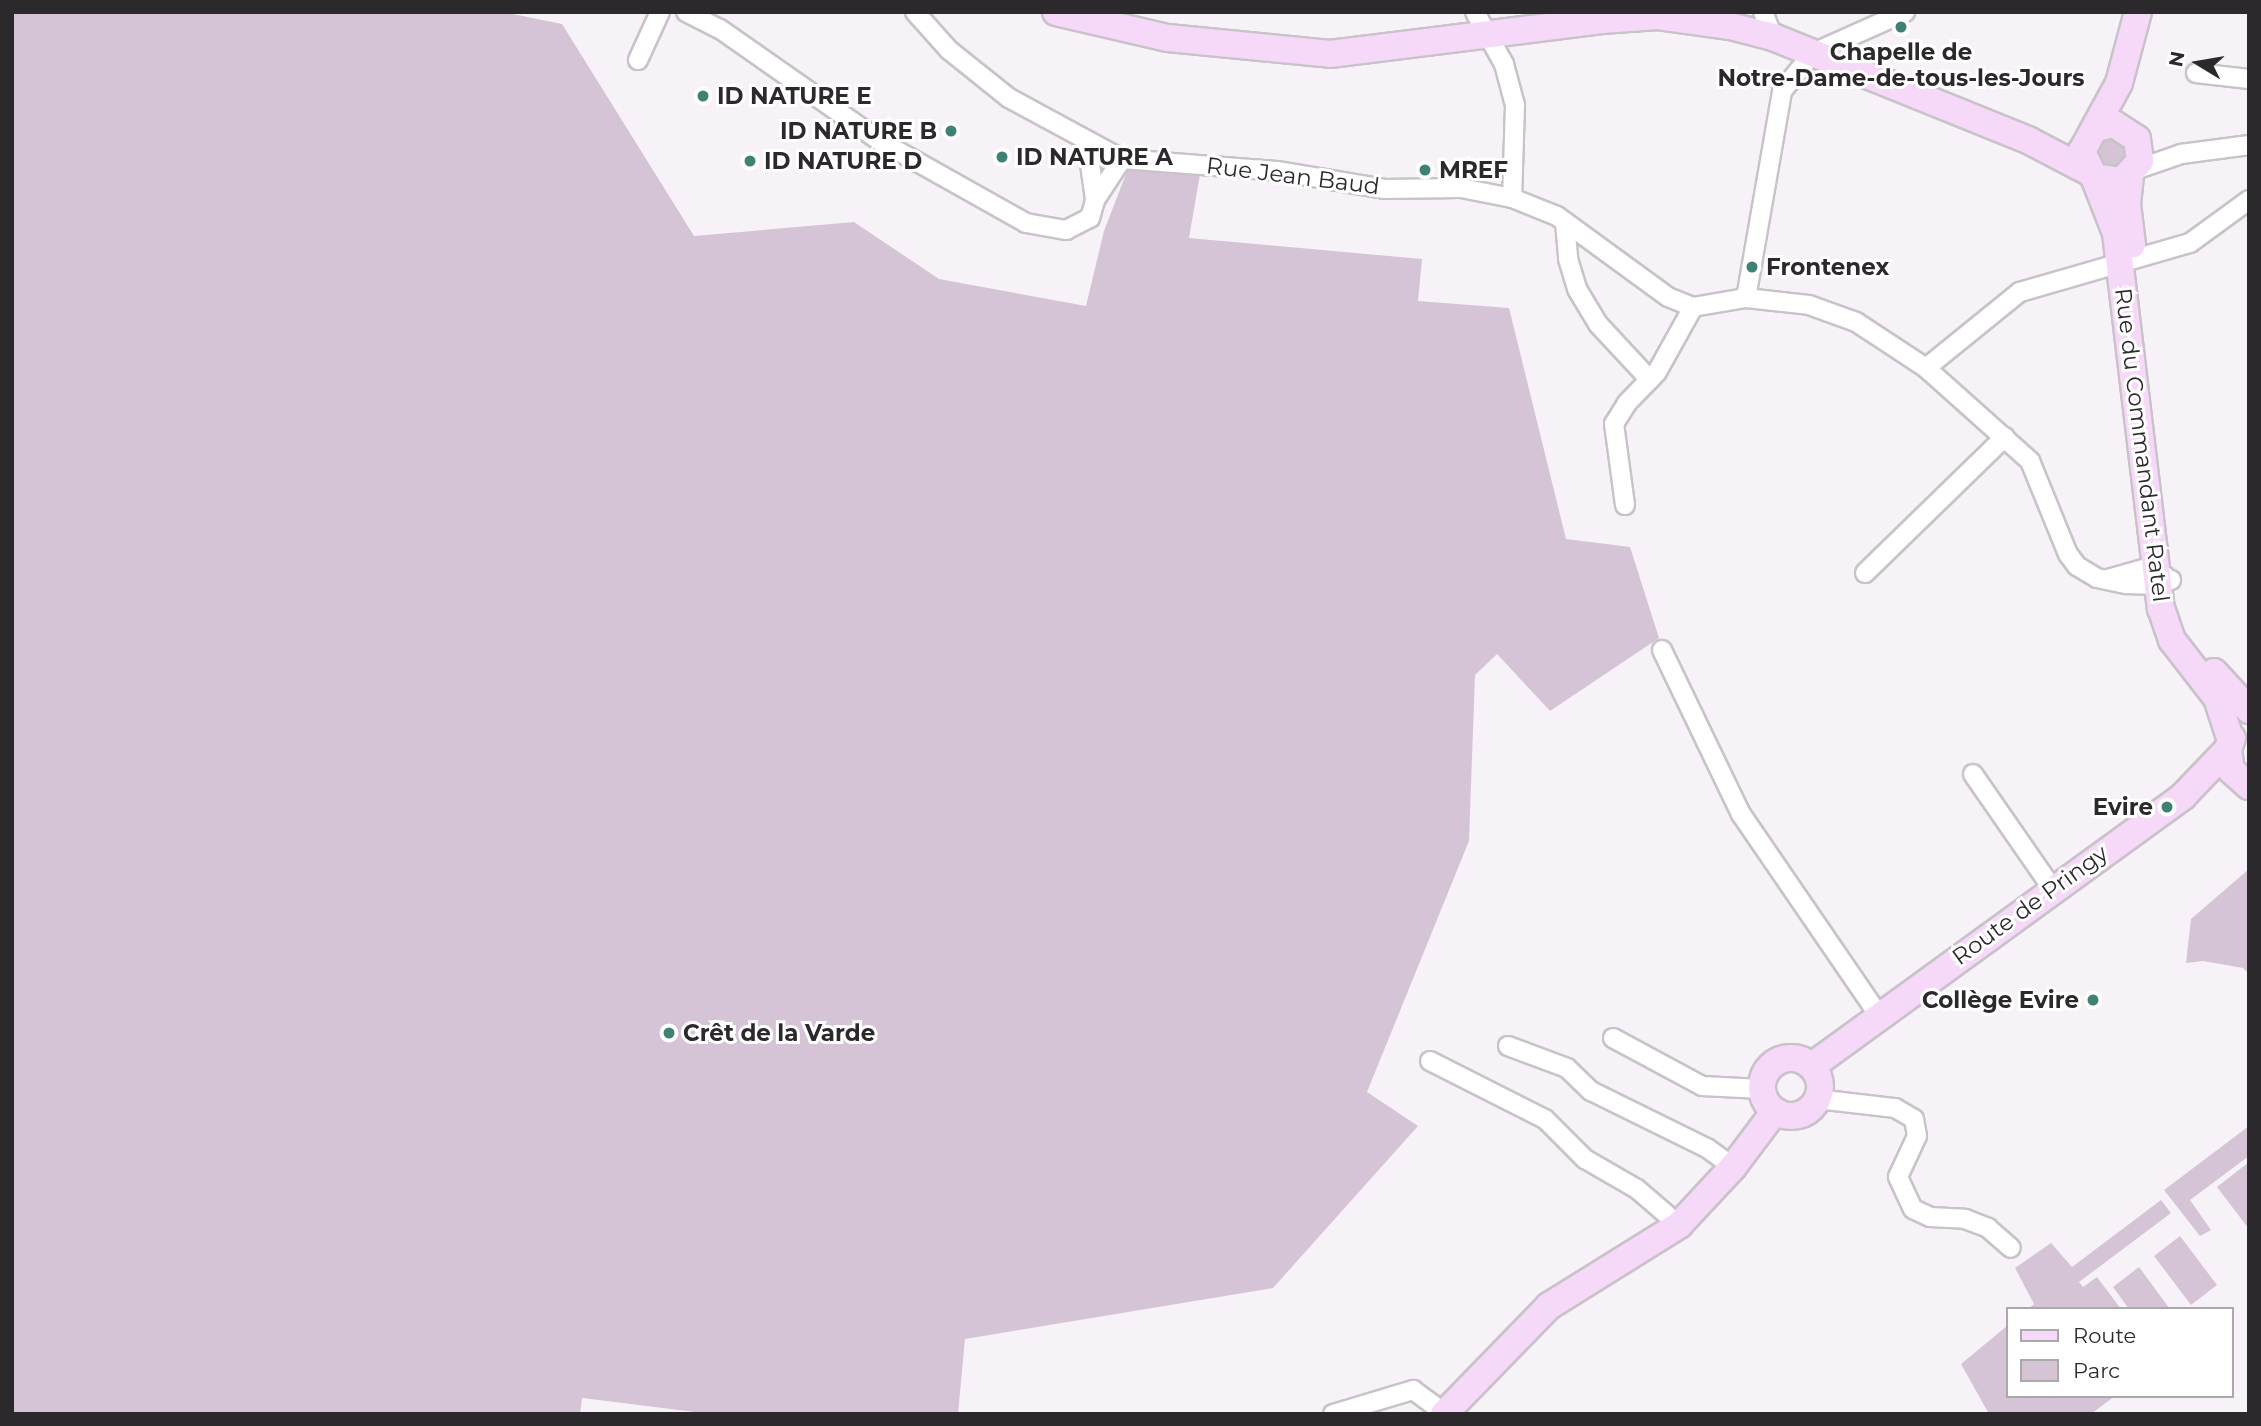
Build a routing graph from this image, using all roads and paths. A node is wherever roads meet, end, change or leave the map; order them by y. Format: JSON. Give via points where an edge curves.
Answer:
{"nodes":[{"id":1,"x":660,"y":12,"type":"edge"},
{"id":2,"x":686,"y":12,"type":"edge"},
{"id":3,"x":915,"y":12,"type":"edge"},
{"id":4,"x":1056,"y":12,"type":"edge"},
{"id":5,"x":1475,"y":12,"type":"edge"},
{"id":6,"x":1763,"y":12,"type":"edge"},
{"id":7,"x":1905,"y":12,"type":"edge"},
{"id":8,"x":2138,"y":12,"type":"edge"},
{"id":9,"x":1489,"y":36,"type":"junction"},
{"id":10,"x":1773,"y":37,"type":"junction"},
{"id":11,"x":1813,"y":54,"type":"junction"},
{"id":12,"x":638,"y":60,"type":"dead end"},
{"id":13,"x":2196,"y":73,"type":"dead end"},
{"id":14,"x":2249,"y":79,"type":"edge"},
{"id":15,"x":2094,"y":130,"type":"junction"},
{"id":16,"x":2134,"y":135,"type":"junction"},
{"id":17,"x":2028,"y":140,"type":"junction"},
{"id":18,"x":1087,"y":142,"type":"junction"},
{"id":19,"x":2249,"y":145,"type":"edge"},
{"id":20,"x":2181,"y":154,"type":"junction"},
{"id":21,"x":1122,"y":159,"type":"junction"},
{"id":22,"x":2133,"y":173,"type":"junction"},
{"id":23,"x":2092,"y":174,"type":"junction"},
{"id":24,"x":1512,"y":198,"type":"junction"},
{"id":25,"x":1095,"y":200,"type":"junction"},
{"id":26,"x":2249,"y":200,"type":"edge"},
{"id":27,"x":1565,"y":222,"type":"junction"},
{"id":28,"x":2126,"y":261,"type":"junction"},
{"id":29,"x":1746,"y":298,"type":"junction"},
{"id":30,"x":1693,"y":307,"type":"junction"},
{"id":31,"x":1926,"y":368,"type":"junction"},
{"id":32,"x":1650,"y":380,"type":"junction"},
{"id":33,"x":2004,"y":437,"type":"junction"},
{"id":34,"x":1625,"y":505,"type":"dead end"},
{"id":35,"x":1865,"y":573,"type":"dead end"},
{"id":36,"x":2161,"y":578,"type":"junction"},
{"id":37,"x":1662,"y":650,"type":"dead end"},
{"id":38,"x":2249,"y":710,"type":"edge"},
{"id":39,"x":2236,"y":738,"type":"edge"},
{"id":40,"x":1973,"y":774,"type":"dead end"},
{"id":41,"x":2248,"y":786,"type":"edge"},
{"id":42,"x":2183,"y":796,"type":"junction"},
{"id":43,"x":2052,"y":888,"type":"junction"},
{"id":44,"x":1880,"y":1017,"type":"junction"},
{"id":45,"x":1613,"y":1038,"type":"dead end"},
{"id":46,"x":1508,"y":1046,"type":"dead end"},
{"id":47,"x":1430,"y":1061,"type":"dead end"},
{"id":48,"x":1812,"y":1066,"type":"junction"},
{"id":49,"x":1817,"y":1099,"type":"junction"},
{"id":50,"x":1769,"y":1100,"type":"junction"},
{"id":51,"x":1733,"y":1167,"type":"junction"},
{"id":52,"x":1679,"y":1225,"type":"junction"},
{"id":53,"x":2011,"y":1248,"type":"dead end"},
{"id":54,"x":1445,"y":1413,"type":"edge"},
{"id":55,"x":1333,"y":1414,"type":"edge"}],
"edges":[{"from":1,"to":12,"type":"street"},
{"from":2,"to":25,"type":"street","via":[[720,29],[880,141],[1026,223],[1066,230],[1079,226],[1090,219]]},
{"from":3,"to":18,"type":"street","name":"Rue Jean Baud","via":[[949,50],[1009,98]]},
{"from":4,"to":9,"type":"street","via":[[1168,38],[1317,53]]},
{"from":5,"to":9,"type":"street"},
{"from":6,"to":10,"type":"street"},
{"from":7,"to":11,"type":"street"},
{"from":8,"to":15,"type":"street","via":[[2119,83]]},
{"from":8,"to":16,"type":"street"},
{"from":9,"to":10,"type":"street","via":[[1658,16]]},
{"from":9,"to":24,"type":"street","via":[[1507,72],[1515,105]]},
{"from":10,"to":11,"type":"street"},
{"from":11,"to":17,"type":"street"},
{"from":11,"to":29,"type":"street","via":[[1782,91]]},
{"from":13,"to":14,"type":"street"},
{"from":15,"to":16,"type":"street","via":[[2114,124]]},
{"from":15,"to":17,"type":"street"},
{"from":15,"to":23,"type":"street","via":[[2082,151]]},
{"from":16,"to":20,"type":"street"},
{"from":16,"to":22,"type":"street","via":[[2141,150]]},
{"from":17,"to":23,"type":"street"},
{"from":18,"to":21,"type":"street","name":"Rue Jean Baud"},
{"from":18,"to":25,"type":"street"},
{"from":19,"to":20,"type":"street"},
{"from":20,"to":22,"type":"street"},
{"from":21,"to":24,"type":"street","name":"Rue Jean Baud","via":[[1277,171],[1384,189],[1461,188]]},
{"from":21,"to":25,"type":"street"},
{"from":22,"to":23,"type":"street","via":[[2112,183]]},
{"from":22,"to":28,"type":"street","name":"Rue du Commandant Ratel","via":[[2127,204]]},
{"from":23,"to":28,"type":"street","name":"Rue du Commandant Ratel"},
{"from":24,"to":27,"type":"street","name":"Rue Jean Baud"},
{"from":26,"to":28,"type":"street","via":[[2190,243]]},
{"from":27,"to":30,"type":"street","name":"Rue Jean Baud","via":[[1668,297]]},
{"from":27,"to":32,"type":"street","via":[[1568,259],[1577,289],[1598,324]]},
{"from":28,"to":31,"type":"street","via":[[2020,292]]},
{"from":28,"to":36,"type":"street","name":"Rue du Commandant Ratel"},
{"from":29,"to":30,"type":"street"},
{"from":29,"to":31,"type":"street","via":[[1809,305],[1856,322]]},
{"from":30,"to":32,"type":"street"},
{"from":31,"to":33,"type":"street"},
{"from":32,"to":34,"type":"street","via":[[1614,424]]},
{"from":33,"to":35,"type":"street"},
{"from":33,"to":36,"type":"street","via":[[2030,461],[2068,554],[2087,573],[2108,579]]},
{"from":36,"to":38,"type":"street","name":"Rue du Commandant Ratel","via":[[2192,643]]},
{"from":36,"to":39,"type":"street","name":"Rue du Commandant Ratel","via":[[2172,640],[2217,698]]},
{"from":37,"to":44,"type":"street","via":[[1741,814]]},
{"from":39,"to":41,"type":"street","name":"Rue du Commandant Ratel","via":[[2231,770]]},
{"from":39,"to":42,"type":"street","name":"Route de Pringy"},
{"from":40,"to":43,"type":"street"},
{"from":41,"to":42,"type":"street","name":"Route de Pringy"},
{"from":42,"to":43,"type":"street","name":"Route de Pringy"},
{"from":43,"to":44,"type":"street","name":"Route de Pringy"},
{"from":44,"to":48,"type":"street","name":"Route de Pringy"},
{"from":45,"to":50,"type":"street","via":[[1702,1086]]},
{"from":46,"to":51,"type":"street","via":[[1567,1068],[1591,1091],[1707,1148]]},
{"from":47,"to":52,"type":"street","via":[[1545,1119],[1585,1158],[1637,1189]]},
{"from":48,"to":49,"type":"street","via":[[1820,1082]]},
{"from":48,"to":50,"type":"street","via":[[1796,1058],[1779,1060],[1766,1072]]},
{"from":49,"to":50,"type":"street","via":[[1804,1113]]},
{"from":49,"to":53,"type":"street","via":[[1895,1108],[1914,1119],[1917,1136],[1898,1177],[1913,1209],[1930,1217],[1965,1219],[1988,1228]]},
{"from":50,"to":51,"type":"street"},
{"from":51,"to":52,"type":"street"},
{"from":52,"to":54,"type":"street","via":[[1549,1306]]},
{"from":54,"to":55,"type":"street","via":[[1413,1390]]}]}
